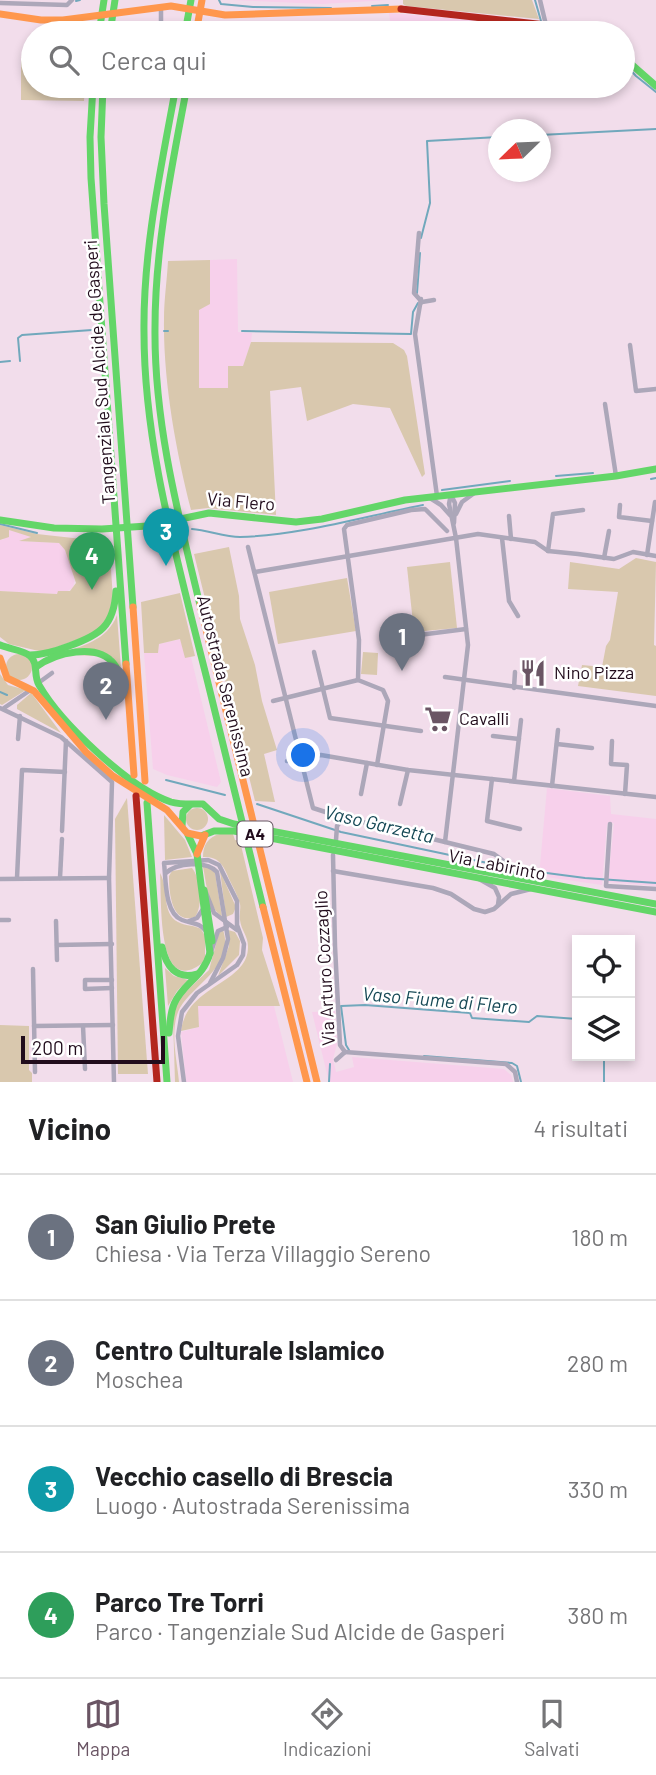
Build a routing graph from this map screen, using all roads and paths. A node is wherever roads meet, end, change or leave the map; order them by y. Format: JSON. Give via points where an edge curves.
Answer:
{"nodes":[{"id":1,"x":72,"y":0,"type":"edge"},
{"id":2,"x":104,"y":0,"type":"edge"},
{"id":3,"x":116,"y":0,"type":"edge"},
{"id":4,"x":191,"y":0,"type":"edge"},
{"id":5,"x":202,"y":0,"type":"edge"},
{"id":6,"x":540,"y":0,"type":"edge"},
{"id":7,"x":8,"y":2,"type":"junction"},
{"id":8,"x":0,"y":3,"type":"edge"},
{"id":9,"x":394,"y":4,"type":"edge"},
{"id":10,"x":162,"y":7,"type":"junction"},
{"id":11,"x":3,"y":15,"type":"edge"},
{"id":12,"x":101,"y":21,"type":"edge"},
{"id":13,"x":112,"y":21,"type":"edge"},
{"id":14,"x":161,"y":21,"type":"edge"},
{"id":15,"x":188,"y":21,"type":"edge"},
{"id":16,"x":198,"y":21,"type":"edge"},
{"id":17,"x":512,"y":21,"type":"edge"},
{"id":18,"x":546,"y":21,"type":"edge"},
{"id":19,"x":635,"y":68,"type":"edge"},
{"id":20,"x":656,"y":86,"type":"edge"},
{"id":21,"x":93,"y":98,"type":"edge"},
{"id":22,"x":103,"y":98,"type":"edge"},
{"id":23,"x":174,"y":98,"type":"edge"},
{"id":24,"x":185,"y":98,"type":"edge"},
{"id":25,"x":419,"y":233,"type":"dead end"},
{"id":26,"x":434,"y":300,"type":"dead end"},
{"id":27,"x":421,"y":301,"type":"junction"},
{"id":28,"x":630,"y":345,"type":"dead end"},
{"id":29,"x":656,"y":389,"type":"edge"},
{"id":30,"x":605,"y":404,"type":"dead end"},
{"id":31,"x":656,"y":470,"type":"edge"},
{"id":32,"x":616,"y":476,"type":"junction"},
{"id":33,"x":479,"y":491,"type":"junction"},
{"id":34,"x":451,"y":494,"type":"junction"},
{"id":35,"x":437,"y":496,"type":"junction"},
{"id":36,"x":428,"y":497,"type":"junction"},
{"id":37,"x":655,"y":502,"type":"edge"},
{"id":38,"x":620,"y":505,"type":"dead end"},
{"id":39,"x":583,"y":510,"type":"dead end"},
{"id":40,"x":453,"y":515,"type":"junction"},
{"id":41,"x":509,"y":516,"type":"dead end"},
{"id":42,"x":0,"y":520,"type":"edge"},
{"id":43,"x":652,"y":521,"type":"junction"},
{"id":44,"x":447,"y":531,"type":"dead end"},
{"id":45,"x":609,"y":531,"type":"dead end"},
{"id":46,"x":456,"y":538,"type":"junction"},
{"id":47,"x":502,"y":538,"type":"junction"},
{"id":48,"x":511,"y":539,"type":"junction"},
{"id":49,"x":248,"y":547,"type":"dead end"},
{"id":50,"x":119,"y":550,"type":"junction"},
{"id":51,"x":548,"y":551,"type":"junction"},
{"id":52,"x":647,"y":555,"type":"junction"},
{"id":53,"x":348,"y":556,"type":"junction"},
{"id":54,"x":656,"y":556,"type":"edge"},
{"id":55,"x":604,"y":558,"type":"junction"},
{"id":56,"x":255,"y":572,"type":"junction"},
{"id":57,"x":518,"y":616,"type":"dead end"},
{"id":58,"x":466,"y":629,"type":"junction"},
{"id":59,"x":0,"y":645,"type":"edge"},
{"id":60,"x":16,"y":652,"type":"junction"},
{"id":61,"x":314,"y":652,"type":"dead end"},
{"id":62,"x":407,"y":654,"type":"dead end"},
{"id":63,"x":30,"y":655,"type":"junction"},
{"id":64,"x":0,"y":658,"type":"edge"},
{"id":65,"x":3,"y":667,"type":"junction"},
{"id":66,"x":515,"y":672,"type":"dead end"},
{"id":67,"x":52,"y":673,"type":"dead end"},
{"id":68,"x":445,"y":677,"type":"dead end"},
{"id":69,"x":358,"y":680,"type":"junction"},
{"id":70,"x":464,"y":681,"type":"junction"},
{"id":71,"x":35,"y":682,"type":"junction"},
{"id":72,"x":22,"y":684,"type":"junction"},
{"id":73,"x":323,"y":688,"type":"junction"},
{"id":74,"x":514,"y":688,"type":"junction"},
{"id":75,"x":286,"y":698,"type":"junction"},
{"id":76,"x":273,"y":701,"type":"dead end"},
{"id":77,"x":656,"y":706,"type":"edge"},
{"id":78,"x":2,"y":708,"type":"edge"},
{"id":79,"x":20,"y":716,"type":"junction"},
{"id":80,"x":521,"y":720,"type":"dead end"},
{"id":81,"x":130,"y":724,"type":"junction"},
{"id":82,"x":383,"y":727,"type":"junction"},
{"id":83,"x":558,"y":730,"type":"dead end"},
{"id":84,"x":421,"y":731,"type":"dead end"},
{"id":85,"x":493,"y":736,"type":"dead end"},
{"id":86,"x":18,"y":739,"type":"dead end"},
{"id":87,"x":519,"y":739,"type":"junction"},
{"id":88,"x":69,"y":740,"type":"junction"},
{"id":89,"x":612,"y":741,"type":"dead end"},
{"id":90,"x":557,"y":744,"type":"junction"},
{"id":91,"x":592,"y":748,"type":"dead end"},
{"id":92,"x":300,"y":758,"type":"junction"},
{"id":93,"x":287,"y":761,"type":"dead end"},
{"id":94,"x":367,"y":763,"type":"junction"},
{"id":95,"x":377,"y":765,"type":"junction"},
{"id":96,"x":408,"y":770,"type":"junction"},
{"id":97,"x":65,"y":772,"type":"junction"},
{"id":98,"x":134,"y":775,"type":"dead end"},
{"id":99,"x":453,"y":776,"type":"junction"},
{"id":100,"x":492,"y":779,"type":"junction"},
{"id":101,"x":145,"y":781,"type":"dead end"},
{"id":102,"x":514,"y":781,"type":"junction"},
{"id":103,"x":552,"y":786,"type":"junction"},
{"id":104,"x":361,"y":794,"type":"dead end"},
{"id":105,"x":625,"y":794,"type":"junction"},
{"id":106,"x":135,"y":796,"type":"dead end"},
{"id":107,"x":656,"y":797,"type":"edge"},
{"id":108,"x":147,"y":803,"type":"dead end"},
{"id":109,"x":195,"y":803,"type":"junction"},
{"id":110,"x":400,"y":804,"type":"dead end"},
{"id":111,"x":213,"y":814,"type":"junction"},
{"id":112,"x":342,"y":820,"type":"junction"},
{"id":113,"x":610,"y":824,"type":"dead end"},
{"id":114,"x":520,"y":829,"type":"dead end"},
{"id":115,"x":185,"y":830,"type":"junction"},
{"id":116,"x":62,"y":831,"type":"dead end"},
{"id":117,"x":265,"y":833,"type":"junction"},
{"id":118,"x":207,"y":834,"type":"junction"},
{"id":119,"x":336,"y":834,"type":"dead end"},
{"id":120,"x":62,"y":839,"type":"dead end"},
{"id":121,"x":445,"y":842,"type":"junction"},
{"id":122,"x":348,"y":848,"type":"junction"},
{"id":123,"x":197,"y":855,"type":"junction"},
{"id":124,"x":333,"y":855,"type":"dead end"},
{"id":125,"x":501,"y":859,"type":"junction"},
{"id":126,"x":199,"y":872,"type":"junction"},
{"id":127,"x":333,"y":872,"type":"junction"},
{"id":128,"x":166,"y":874,"type":"junction"},
{"id":129,"x":494,"y":874,"type":"junction"},
{"id":130,"x":476,"y":877,"type":"junction"},
{"id":131,"x":17,"y":878,"type":"junction"},
{"id":132,"x":60,"y":878,"type":"junction"},
{"id":133,"x":109,"y":878,"type":"junction"},
{"id":134,"x":0,"y":879,"type":"edge"},
{"id":135,"x":517,"y":879,"type":"junction"},
{"id":136,"x":606,"y":882,"type":"junction"},
{"id":137,"x":203,"y":887,"type":"junction"},
{"id":138,"x":533,"y":888,"type":"junction"},
{"id":139,"x":656,"y":889,"type":"edge"},
{"id":140,"x":598,"y":893,"type":"junction"},
{"id":141,"x":656,"y":904,"type":"edge"},
{"id":142,"x":498,"y":905,"type":"junction"},
{"id":143,"x":203,"y":908,"type":"junction"},
{"id":144,"x":656,"y":912,"type":"edge"},
{"id":145,"x":155,"y":914,"type":"junction"},
{"id":146,"x":0,"y":920,"type":"edge"},
{"id":147,"x":9,"y":920,"type":"dead end"},
{"id":148,"x":56,"y":921,"type":"dead end"},
{"id":149,"x":190,"y":921,"type":"junction"},
{"id":150,"x":231,"y":928,"type":"junction"},
{"id":151,"x":207,"y":932,"type":"junction"},
{"id":152,"x":112,"y":944,"type":"junction"},
{"id":153,"x":57,"y":945,"type":"junction"},
{"id":154,"x":210,"y":953,"type":"junction"},
{"id":155,"x":57,"y":960,"type":"dead end"},
{"id":156,"x":33,"y":968,"type":"dead end"},
{"id":157,"x":203,"y":971,"type":"junction"},
{"id":158,"x":112,"y":980,"type":"junction"},
{"id":159,"x":207,"y":986,"type":"junction"},
{"id":160,"x":112,"y":988,"type":"junction"},
{"id":161,"x":113,"y":1025,"type":"junction"},
{"id":162,"x":34,"y":1026,"type":"junction"},
{"id":163,"x":83,"y":1026,"type":"junction"},
{"id":164,"x":345,"y":1052,"type":"junction"},
{"id":165,"x":165,"y":1056,"type":"junction"},
{"id":166,"x":336,"y":1060,"type":"dead end"},
{"id":167,"x":85,"y":1069,"type":"dead end"},
{"id":168,"x":34,"y":1072,"type":"dead end"},
{"id":169,"x":114,"y":1082,"type":"edge"},
{"id":170,"x":157,"y":1082,"type":"edge"},
{"id":171,"x":167,"y":1082,"type":"edge"},
{"id":172,"x":184,"y":1082,"type":"edge"},
{"id":173,"x":307,"y":1082,"type":"edge"},
{"id":174,"x":317,"y":1082,"type":"edge"},
{"id":175,"x":517,"y":1082,"type":"edge"}],
"edges":[{"from":1,"to":7,"type":"street","via":[[67,5]]},
{"from":2,"to":12,"type":"main road"},
{"from":3,"to":13,"type":"main road"},
{"from":4,"to":15,"type":"main road"},
{"from":5,"to":16,"type":"main road"},
{"from":6,"to":18,"type":"street"},
{"from":7,"to":8,"type":"street"},
{"from":7,"to":11,"type":"street"},
{"from":9,"to":10,"type":"main road","via":[[252,15]]},
{"from":9,"to":17,"type":"main road"},
{"from":10,"to":11,"type":"main road","via":[[83,18],[41,20]]},
{"from":10,"to":14,"type":"street"},
{"from":19,"to":20,"type":"main road"},
{"from":21,"to":50,"type":"main road","name":"Tangenziale Sud Alcide de Gasperi","via":[[90,163]]},
{"from":22,"to":101,"type":"main road","name":"Tangenziale Sud Alcide de Gasperi","via":[[104,204]]},
{"from":23,"to":173,"type":"main road","name":"Autostrada Serenissima","number":"A4","via":[[146,273],[144,361],[149,425],[167,518]]},
{"from":24,"to":174,"type":"main road","name":"Autostrada Serenissima","number":"A4","via":[[156,282],[155,359],[162,436]]},
{"from":25,"to":27,"type":"street","via":[[414,293]]},
{"from":26,"to":27,"type":"street"},
{"from":27,"to":35,"type":"street","via":[[415,334]]},
{"from":28,"to":29,"type":"street","via":[[636,391]]},
{"from":30,"to":32,"type":"street"},
{"from":31,"to":32,"type":"main road","name":"Via Flero"},
{"from":32,"to":33,"type":"main road","name":"Via Flero"},
{"from":33,"to":34,"type":"main road","name":"Via Flero"},
{"from":33,"to":40,"type":"street"},
{"from":34,"to":35,"type":"main road","name":"Via Flero"},
{"from":34,"to":40,"type":"street"},
{"from":35,"to":36,"type":"main road","name":"Via Flero"},
{"from":36,"to":40,"type":"street"},
{"from":36,"to":42,"type":"main road","name":"Via Flero","via":[[310,521],[217,513],[102,529]]},
{"from":37,"to":43,"type":"street"},
{"from":38,"to":43,"type":"street","via":[[619,517]]},
{"from":39,"to":51,"type":"street","via":[[553,514]]},
{"from":40,"to":46,"type":"street"},
{"from":41,"to":48,"type":"street"},
{"from":43,"to":52,"type":"street"},
{"from":44,"to":53,"type":"street","via":[[425,509],[347,525]]},
{"from":45,"to":55,"type":"street"},
{"from":46,"to":47,"type":"street","via":[[478,534]]},
{"from":46,"to":53,"type":"street"},
{"from":46,"to":58,"type":"street"},
{"from":47,"to":48,"type":"street"},
{"from":47,"to":57,"type":"street","via":[[509,601]]},
{"from":48,"to":51,"type":"street","via":[[535,542]]},
{"from":49,"to":56,"type":"street"},
{"from":50,"to":63,"type":"main road","via":[[116,610],[108,625],[85,641],[43,656]]},
{"from":50,"to":81,"type":"main road","name":"Tangenziale Sud Alcide de Gasperi"},
{"from":51,"to":55,"type":"street"},
{"from":52,"to":54,"type":"street"},
{"from":52,"to":55,"type":"street","via":[[633,552]]},
{"from":53,"to":56,"type":"street"},
{"from":53,"to":69,"type":"street","via":[[359,640]]},
{"from":56,"to":75,"type":"street"},
{"from":58,"to":62,"type":"street","via":[[411,636]]},
{"from":58,"to":70,"type":"street"},
{"from":59,"to":60,"type":"main road"},
{"from":60,"to":63,"type":"main road"},
{"from":60,"to":65,"type":"main road"},
{"from":61,"to":73,"type":"street"},
{"from":63,"to":71,"type":"main road","name":"Via Labirinto"},
{"from":64,"to":65,"type":"main road","name":"Via Labirinto"},
{"from":65,"to":72,"type":"main road","name":"Via Labirinto","via":[[10,681]]},
{"from":66,"to":74,"type":"street"},
{"from":67,"to":71,"type":"street"},
{"from":68,"to":70,"type":"street"},
{"from":69,"to":73,"type":"street"},
{"from":69,"to":82,"type":"street","via":[[386,694]]},
{"from":70,"to":74,"type":"street"},
{"from":70,"to":99,"type":"street"},
{"from":71,"to":72,"type":"main road","name":"Via Labirinto"},
{"from":71,"to":72,"type":"main road"},
{"from":71,"to":78,"type":"street"},
{"from":71,"to":81,"type":"main road","via":[[53,658],[89,651],[106,657],[121,676]]},
{"from":71,"to":88,"type":"main road","name":"Via Labirinto"},
{"from":71,"to":109,"type":"main road","name":"Via Labirinto","via":[[93,750],[135,782],[166,800]]},
{"from":73,"to":75,"type":"street"},
{"from":73,"to":82,"type":"street","via":[[330,718]]},
{"from":74,"to":77,"type":"street"},
{"from":75,"to":76,"type":"street"},
{"from":75,"to":92,"type":"street"},
{"from":78,"to":79,"type":"street"},
{"from":79,"to":86,"type":"street"},
{"from":79,"to":88,"type":"street"},
{"from":80,"to":87,"type":"street"},
{"from":81,"to":98,"type":"main road","name":"Tangenziale Sud Alcide de Gasperi"},
{"from":82,"to":84,"type":"street"},
{"from":82,"to":95,"type":"street"},
{"from":83,"to":90,"type":"street"},
{"from":85,"to":87,"type":"street"},
{"from":87,"to":102,"type":"street"},
{"from":88,"to":97,"type":"street"},
{"from":88,"to":115,"type":"main road","name":"Via Labirinto","via":[[113,776],[167,810]]},
{"from":88,"to":133,"type":"street","via":[[112,782]]},
{"from":89,"to":105,"type":"street","via":[[611,764],[627,765]]},
{"from":90,"to":91,"type":"street"},
{"from":90,"to":103,"type":"street"},
{"from":92,"to":93,"type":"street"},
{"from":92,"to":94,"type":"street","via":[[321,755]]},
{"from":92,"to":112,"type":"street","name":"Via Labirinto","via":[[313,808]]},
{"from":94,"to":95,"type":"street"},
{"from":94,"to":104,"type":"street"},
{"from":95,"to":96,"type":"street"},
{"from":96,"to":99,"type":"street"},
{"from":96,"to":110,"type":"street"},
{"from":97,"to":116,"type":"street"},
{"from":97,"to":131,"type":"street","via":[[22,770]]},
{"from":99,"to":100,"type":"street"},
{"from":99,"to":121,"type":"street"},
{"from":100,"to":102,"type":"street"},
{"from":100,"to":114,"type":"street","via":[[487,821]]},
{"from":102,"to":103,"type":"street"},
{"from":103,"to":105,"type":"street"},
{"from":105,"to":107,"type":"street"},
{"from":106,"to":170,"type":"main road"},
{"from":108,"to":145,"type":"main road"},
{"from":109,"to":111,"type":"main road","name":"Via Labirinto","via":[[206,805]]},
{"from":109,"to":115,"type":"main road","via":[[183,812]]},
{"from":111,"to":117,"type":"main road","name":"Via Labirinto"},
{"from":111,"to":118,"type":"main road","via":[[214,824]]},
{"from":112,"to":119,"type":"street"},
{"from":112,"to":121,"type":"street","name":"Via Labirinto"},
{"from":113,"to":136,"type":"street"},
{"from":115,"to":118,"type":"main road","name":"Via Labirinto","via":[[196,836]]},
{"from":115,"to":123,"type":"main road"},
{"from":117,"to":118,"type":"main road","name":"Via Labirinto"},
{"from":117,"to":122,"type":"main road","name":"Via Labirinto"},
{"from":118,"to":123,"type":"main road"},
{"from":120,"to":132,"type":"street"},
{"from":121,"to":125,"type":"street","name":"Via Labirinto"},
{"from":122,"to":129,"type":"main road","name":"Via Labirinto"},
{"from":122,"to":130,"type":"main road","name":"Via Labirinto"},
{"from":123,"to":126,"type":"main road"},
{"from":124,"to":127,"type":"street","name":"Via Arturo Cozzaglio"},
{"from":125,"to":129,"type":"street","name":"Via Labirinto","via":[[502,867]]},
{"from":125,"to":135,"type":"street","name":"Via Labirinto"},
{"from":126,"to":137,"type":"main road"},
{"from":126,"to":143,"type":"main road"},
{"from":127,"to":142,"type":"street","name":"Via Arturo Cozzaglio","via":[[433,888],[480,911],[490,912]]},
{"from":127,"to":164,"type":"street","name":"Via Arturo Cozzaglio","via":[[341,1045]]},
{"from":128,"to":149,"type":"street","via":[[173,914]]},
{"from":128,"to":150,"type":"street","via":[[164,863],[208,860],[219,865],[238,904],[237,922]]},
{"from":128,"to":159,"type":"street","via":[[174,868],[205,864],[217,872],[228,944]]},
{"from":129,"to":135,"type":"main road","name":"Via Labirinto"},
{"from":130,"to":138,"type":"main road","name":"Via Labirinto"},
{"from":130,"to":142,"type":"street","via":[[495,888]]},
{"from":131,"to":132,"type":"street"},
{"from":131,"to":134,"type":"street"},
{"from":132,"to":133,"type":"street"},
{"from":133,"to":152,"type":"street"},
{"from":135,"to":140,"type":"main road","name":"Via Labirinto"},
{"from":136,"to":139,"type":"street"},
{"from":136,"to":140,"type":"street"},
{"from":137,"to":150,"type":"street","via":[[212,910]]},
{"from":137,"to":154,"type":"main road","via":[[211,928]]},
{"from":138,"to":142,"type":"street","via":[[511,894]]},
{"from":138,"to":144,"type":"main road","name":"Via Labirinto"},
{"from":140,"to":141,"type":"main road","name":"Via Labirinto"},
{"from":143,"to":149,"type":"street"},
{"from":143,"to":151,"type":"main road"},
{"from":145,"to":157,"type":"main road","via":[[169,967],[185,976]]},
{"from":145,"to":165,"type":"main road"},
{"from":146,"to":147,"type":"street"},
{"from":148,"to":153,"type":"street"},
{"from":149,"to":151,"type":"street"},
{"from":150,"to":154,"type":"street","via":[[217,933]]},
{"from":150,"to":159,"type":"street","via":[[244,947],[240,960]]},
{"from":151,"to":154,"type":"main road"},
{"from":152,"to":153,"type":"street"},
{"from":152,"to":158,"type":"street"},
{"from":153,"to":155,"type":"street"},
{"from":154,"to":157,"type":"main road"},
{"from":156,"to":162,"type":"street"},
{"from":157,"to":165,"type":"main road","via":[[174,1002]]},
{"from":158,"to":160,"type":"street"},
{"from":158,"to":160,"type":"street","via":[[85,981],[86,989]]},
{"from":159,"to":172,"type":"street","via":[[189,1001],[179,1023]]},
{"from":160,"to":161,"type":"street"},
{"from":161,"to":163,"type":"street"},
{"from":161,"to":169,"type":"street"},
{"from":162,"to":163,"type":"street"},
{"from":162,"to":168,"type":"street"},
{"from":163,"to":167,"type":"street"},
{"from":164,"to":166,"type":"street","name":"Via Arturo Cozzaglio"},
{"from":164,"to":175,"type":"street","via":[[506,1064],[515,1072]]},
{"from":165,"to":171,"type":"main road"}]}
